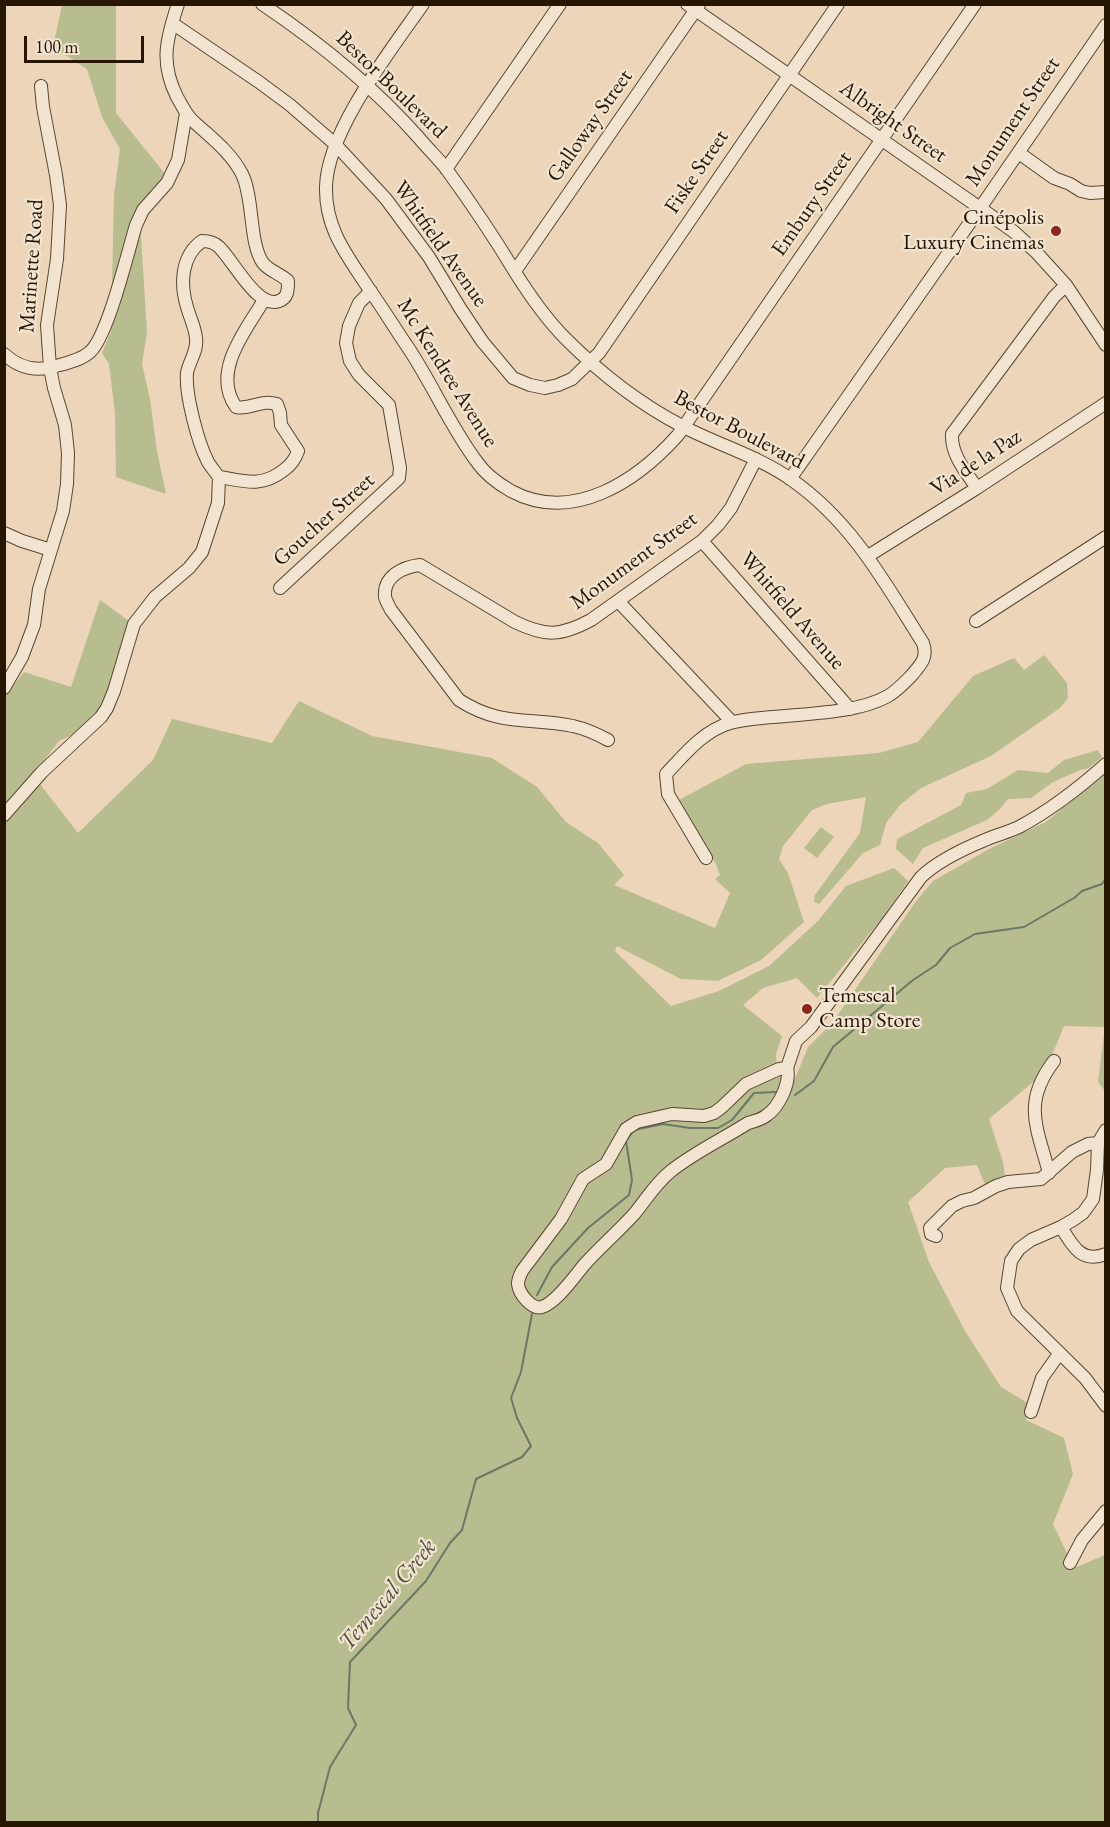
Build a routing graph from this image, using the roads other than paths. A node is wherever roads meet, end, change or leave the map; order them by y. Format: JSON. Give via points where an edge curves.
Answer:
{"nodes":[{"id":1,"x":178,"y":4,"type":"edge"},
{"id":2,"x":262,"y":4,"type":"edge"},
{"id":3,"x":287,"y":4,"type":"edge"},
{"id":4,"x":423,"y":4,"type":"edge"},
{"id":5,"x":560,"y":4,"type":"edge"},
{"id":6,"x":837,"y":4,"type":"edge"},
{"id":7,"x":975,"y":4,"type":"edge"},
{"id":8,"x":694,"y":6,"type":"edge"},
{"id":9,"x":280,"y":16,"type":"junction"},
{"id":10,"x":172,"y":23,"type":"junction"},
{"id":11,"x":1106,"y":25,"type":"edge"},
{"id":12,"x":789,"y":74,"type":"junction"},
{"id":13,"x":367,"y":85,"type":"junction"},
{"id":14,"x":41,"y":86,"type":"dead end"},
{"id":15,"x":186,"y":113,"type":"junction"},
{"id":16,"x":882,"y":140,"type":"junction"},
{"id":17,"x":335,"y":144,"type":"junction"},
{"id":18,"x":1019,"y":153,"type":"junction"},
{"id":19,"x":446,"y":169,"type":"junction"},
{"id":20,"x":1106,"y":192,"type":"edge"},
{"id":21,"x":980,"y":208,"type":"junction"},
{"id":22,"x":515,"y":271,"type":"junction"},
{"id":23,"x":1066,"y":285,"type":"junction"},
{"id":24,"x":371,"y":291,"type":"junction"},
{"id":25,"x":264,"y":300,"type":"junction"},
{"id":26,"x":1106,"y":345,"type":"edge"},
{"id":27,"x":4,"y":354,"type":"edge"},
{"id":28,"x":591,"y":362,"type":"junction"},
{"id":29,"x":50,"y":368,"type":"junction"},
{"id":30,"x":1104,"y":408,"type":"edge"},
{"id":31,"x":683,"y":427,"type":"junction"},
{"id":32,"x":756,"y":459,"type":"junction"},
{"id":33,"x":219,"y":477,"type":"junction"},
{"id":34,"x":790,"y":479,"type":"junction"},
{"id":35,"x":977,"y":489,"type":"junction"},
{"id":36,"x":4,"y":533,"type":"edge"},
{"id":37,"x":1106,"y":537,"type":"edge"},
{"id":38,"x":702,"y":541,"type":"junction"},
{"id":39,"x":51,"y":550,"type":"junction"},
{"id":40,"x":868,"y":556,"type":"junction"},
{"id":41,"x":280,"y":588,"type":"dead end"},
{"id":42,"x":618,"y":601,"type":"junction"},
{"id":43,"x":976,"y":621,"type":"dead end"},
{"id":44,"x":4,"y":688,"type":"edge"},
{"id":45,"x":850,"y":709,"type":"junction"},
{"id":46,"x":732,"y":722,"type":"junction"},
{"id":47,"x":608,"y":740,"type":"dead end"},
{"id":48,"x":1106,"y":764,"type":"edge"},
{"id":49,"x":4,"y":815,"type":"edge"},
{"id":50,"x":706,"y":858,"type":"dead end"},
{"id":51,"x":1054,"y":1061,"type":"dead end"},
{"id":52,"x":787,"y":1068,"type":"junction"},
{"id":53,"x":1106,"y":1130,"type":"edge"},
{"id":54,"x":1098,"y":1143,"type":"junction"},
{"id":55,"x":1049,"y":1173,"type":"junction"},
{"id":56,"x":1061,"y":1227,"type":"junction"},
{"id":57,"x":936,"y":1236,"type":"dead end"},
{"id":58,"x":1106,"y":1254,"type":"edge"},
{"id":59,"x":1059,"y":1354,"type":"junction"},
{"id":60,"x":1106,"y":1406,"type":"edge"},
{"id":61,"x":1031,"y":1412,"type":"dead end"},
{"id":62,"x":1106,"y":1511,"type":"edge"},
{"id":63,"x":1070,"y":1563,"type":"dead end"}],
"edges":[{"from":1,"to":10,"type":"street"},
{"from":2,"to":9,"type":"street","name":"Bestor Boulevard"},
{"from":3,"to":9,"type":"street"},
{"from":4,"to":13,"type":"street","name":"Mc Kendree Avenue"},
{"from":5,"to":19,"type":"street"},
{"from":6,"to":12,"type":"street","name":"Fiske Street"},
{"from":7,"to":16,"type":"street","name":"Embury Street"},
{"from":8,"to":12,"type":"street","name":"Albright Street"},
{"from":8,"to":22,"type":"street","name":"Galloway Street"},
{"from":9,"to":13,"type":"street","name":"Bestor Boulevard"},
{"from":10,"to":15,"type":"street","via":[[165,64],[170,84]]},
{"from":10,"to":17,"type":"street","name":"Whitfield Avenue","via":[[290,105]]},
{"from":11,"to":18,"type":"street","name":"Monument Street"},
{"from":12,"to":16,"type":"street","name":"Albright Street"},
{"from":12,"to":28,"type":"street","name":"Fiske Street"},
{"from":13,"to":17,"type":"street","name":"Mc Kendree Avenue"},
{"from":13,"to":19,"type":"street","name":"Bestor Boulevard"},
{"from":14,"to":29,"type":"street","name":"Marinette Road","via":[[60,205],[47,325]]},
{"from":15,"to":25,"type":"street","via":[[228,153],[242,175],[249,195],[257,253],[263,264],[288,281],[284,298],[271,303]]},
{"from":15,"to":29,"type":"street","via":[[178,160],[167,183],[143,210],[136,225],[99,340],[91,352],[79,359]]},
{"from":16,"to":21,"type":"street","name":"Albright Street"},
{"from":16,"to":31,"type":"street","name":"Embury Street"},
{"from":17,"to":24,"type":"street","name":"Mc Kendree Avenue","via":[[328,163],[327,212],[344,251]]},
{"from":17,"to":28,"type":"street","name":"Whitfield Avenue","via":[[386,199],[429,257],[482,341],[513,378],[545,388],[558,386]]},
{"from":18,"to":20,"type":"street","via":[[1054,178],[1081,191]]},
{"from":18,"to":21,"type":"street","name":"Monument Street"},
{"from":19,"to":22,"type":"street","name":"Bestor Boulevard"},
{"from":21,"to":23,"type":"street","name":"Albright Street","via":[[1014,231]]},
{"from":21,"to":34,"type":"street","name":"Monument Street"},
{"from":22,"to":28,"type":"street","name":"Bestor Boulevard","via":[[543,313]]},
{"from":23,"to":26,"type":"street","name":"Albright Street"},
{"from":23,"to":35,"type":"street","via":[[952,434],[955,455]]},
{"from":24,"to":31,"type":"street","name":"Mc Kendree Avenue","via":[[478,464],[501,486],[526,499],[553,503],[604,493],[662,453]]},
{"from":24,"to":41,"type":"street","name":"Goucher Street","via":[[359,303],[346,343],[350,361],[359,375],[389,405],[399,478]]},
{"from":25,"to":33,"type":"street","via":[[234,350],[226,386],[236,407],[268,401],[277,404],[281,425],[298,451],[289,466],[267,480],[255,483]]},
{"from":25,"to":33,"type":"street","via":[[220,248],[202,241],[194,246],[183,274],[183,289],[197,340],[186,382],[201,443],[208,463]]},
{"from":27,"to":29,"type":"street","via":[[25,368]]},
{"from":28,"to":31,"type":"street","name":"Bestor Boulevard","via":[[633,396]]},
{"from":29,"to":39,"type":"street","name":"Marinette Road","via":[[68,453],[63,511]]},
{"from":30,"to":35,"type":"street","name":"Via de la Paz"},
{"from":31,"to":32,"type":"street","name":"Bestor Boulevard"},
{"from":32,"to":34,"type":"street","name":"Bestor Boulevard"},
{"from":32,"to":38,"type":"street","name":"Monument Street","via":[[731,508]]},
{"from":33,"to":49,"type":"street","via":[[218,503],[202,552],[155,597],[134,624],[107,708]]},
{"from":34,"to":40,"type":"street","name":"Bestor Boulevard","via":[[834,515]]},
{"from":35,"to":40,"type":"street","name":"Via de la Paz"},
{"from":36,"to":39,"type":"street"},
{"from":37,"to":43,"type":"street"},
{"from":38,"to":42,"type":"street","name":"Monument Street"},
{"from":38,"to":45,"type":"street","name":"Whitfield Avenue"},
{"from":39,"to":44,"type":"street","name":"Marinette Road","via":[[39,589],[34,625]]},
{"from":40,"to":45,"type":"street","name":"Bestor Boulevard","via":[[926,653],[918,668],[889,696]]},
{"from":42,"to":46,"type":"street"},
{"from":42,"to":47,"type":"street","name":"Monument Street","via":[[578,627],[550,634],[515,622],[420,565],[396,572],[385,597],[459,700],[473,709],[506,719],[589,730]]},
{"from":45,"to":46,"type":"street","name":"Bestor Boulevard"},
{"from":46,"to":50,"type":"street","name":"Bestor Boulevard","via":[[714,729],[666,774],[668,794]]},
{"from":48,"to":52,"type":"street","via":[[1071,795],[1030,821],[953,856],[921,877],[812,1027],[796,1041]]},
{"from":51,"to":55,"type":"street","via":[[1043,1075],[1033,1111]]},
{"from":52,"to":52,"type":"street","via":[[746,1084],[714,1113],[672,1114],[637,1122],[626,1129],[606,1164],[583,1179],[561,1220],[522,1271],[518,1287],[524,1298],[535,1307],[554,1299],[670,1172],[769,1114],[787,1086]]},
{"from":53,"to":54,"type":"street"},
{"from":54,"to":55,"type":"street","via":[[1072,1152]]},
{"from":54,"to":56,"type":"street","via":[[1092,1199],[1083,1213]]},
{"from":55,"to":57,"type":"street","via":[[1041,1179],[996,1186],[952,1206],[930,1228]]},
{"from":56,"to":58,"type":"street","via":[[1074,1249],[1087,1256]]},
{"from":56,"to":59,"type":"street","via":[[1020,1248],[1011,1261],[1007,1288],[1017,1311]]},
{"from":59,"to":60,"type":"street","via":[[1085,1378]]},
{"from":59,"to":61,"type":"street","via":[[1042,1378]]},
{"from":62,"to":63,"type":"street","via":[[1082,1540]]}]}
